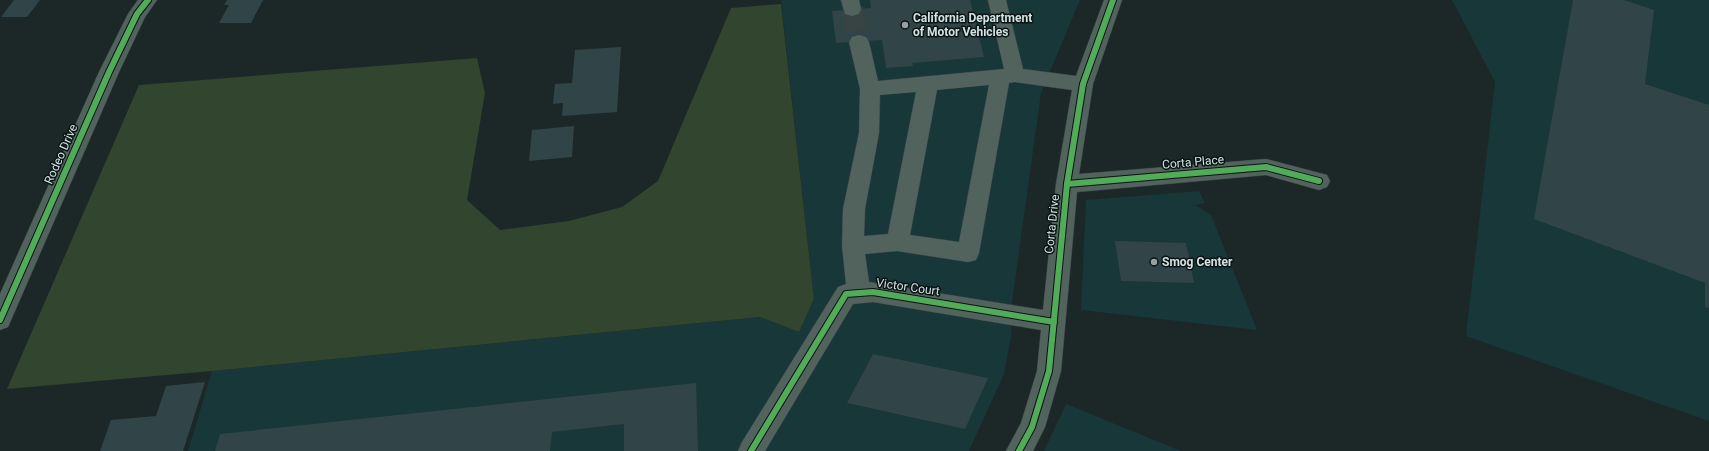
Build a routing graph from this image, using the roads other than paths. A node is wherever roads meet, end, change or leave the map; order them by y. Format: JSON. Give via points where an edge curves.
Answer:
{"nodes":[{"id":1,"x":148,"y":0,"type":"edge"},
{"id":2,"x":997,"y":0,"type":"edge"},
{"id":3,"x":1113,"y":0,"type":"edge"},
{"id":4,"x":859,"y":42,"type":"tunnel mouth"},
{"id":5,"x":1008,"y":76,"type":"junction"},
{"id":6,"x":928,"y":84,"type":"junction"},
{"id":7,"x":1083,"y":84,"type":"junction"},
{"id":8,"x":870,"y":89,"type":"junction"},
{"id":9,"x":1319,"y":181,"type":"dead end"},
{"id":10,"x":1067,"y":184,"type":"junction"},
{"id":11,"x":898,"y":242,"type":"junction"},
{"id":12,"x":853,"y":246,"type":"junction"},
{"id":13,"x":859,"y":293,"type":"junction"},
{"id":14,"x":0,"y":320,"type":"edge"},
{"id":15,"x":1054,"y":322,"type":"junction"},
{"id":16,"x":751,"y":451,"type":"edge"},
{"id":17,"x":1019,"y":451,"type":"edge"}],
"edges":[{"from":1,"to":14,"type":"street","name":"Rodeo Drive","via":[[138,14],[109,72]]},
{"from":2,"to":5,"type":"street"},
{"from":3,"to":7,"type":"street","name":"Corta Drive"},
{"from":4,"to":8,"type":"street"},
{"from":5,"to":6,"type":"street"},
{"from":5,"to":7,"type":"street"},
{"from":5,"to":11,"type":"street","via":[[968,253]]},
{"from":6,"to":8,"type":"street"},
{"from":6,"to":11,"type":"street"},
{"from":7,"to":10,"type":"street","name":"Corta Drive"},
{"from":8,"to":12,"type":"street","via":[[869,133],[854,209]]},
{"from":9,"to":10,"type":"street","name":"Corta Place","via":[[1266,167]]},
{"from":10,"to":15,"type":"street","name":"Corta Drive"},
{"from":11,"to":12,"type":"street"},
{"from":12,"to":13,"type":"street"},
{"from":13,"to":15,"type":"street","name":"Victor Court","via":[[873,292]]},
{"from":13,"to":16,"type":"street","name":"Victor Court","via":[[846,294]]},
{"from":15,"to":17,"type":"street","name":"Corta Drive","via":[[1049,372],[1032,427]]}]}
